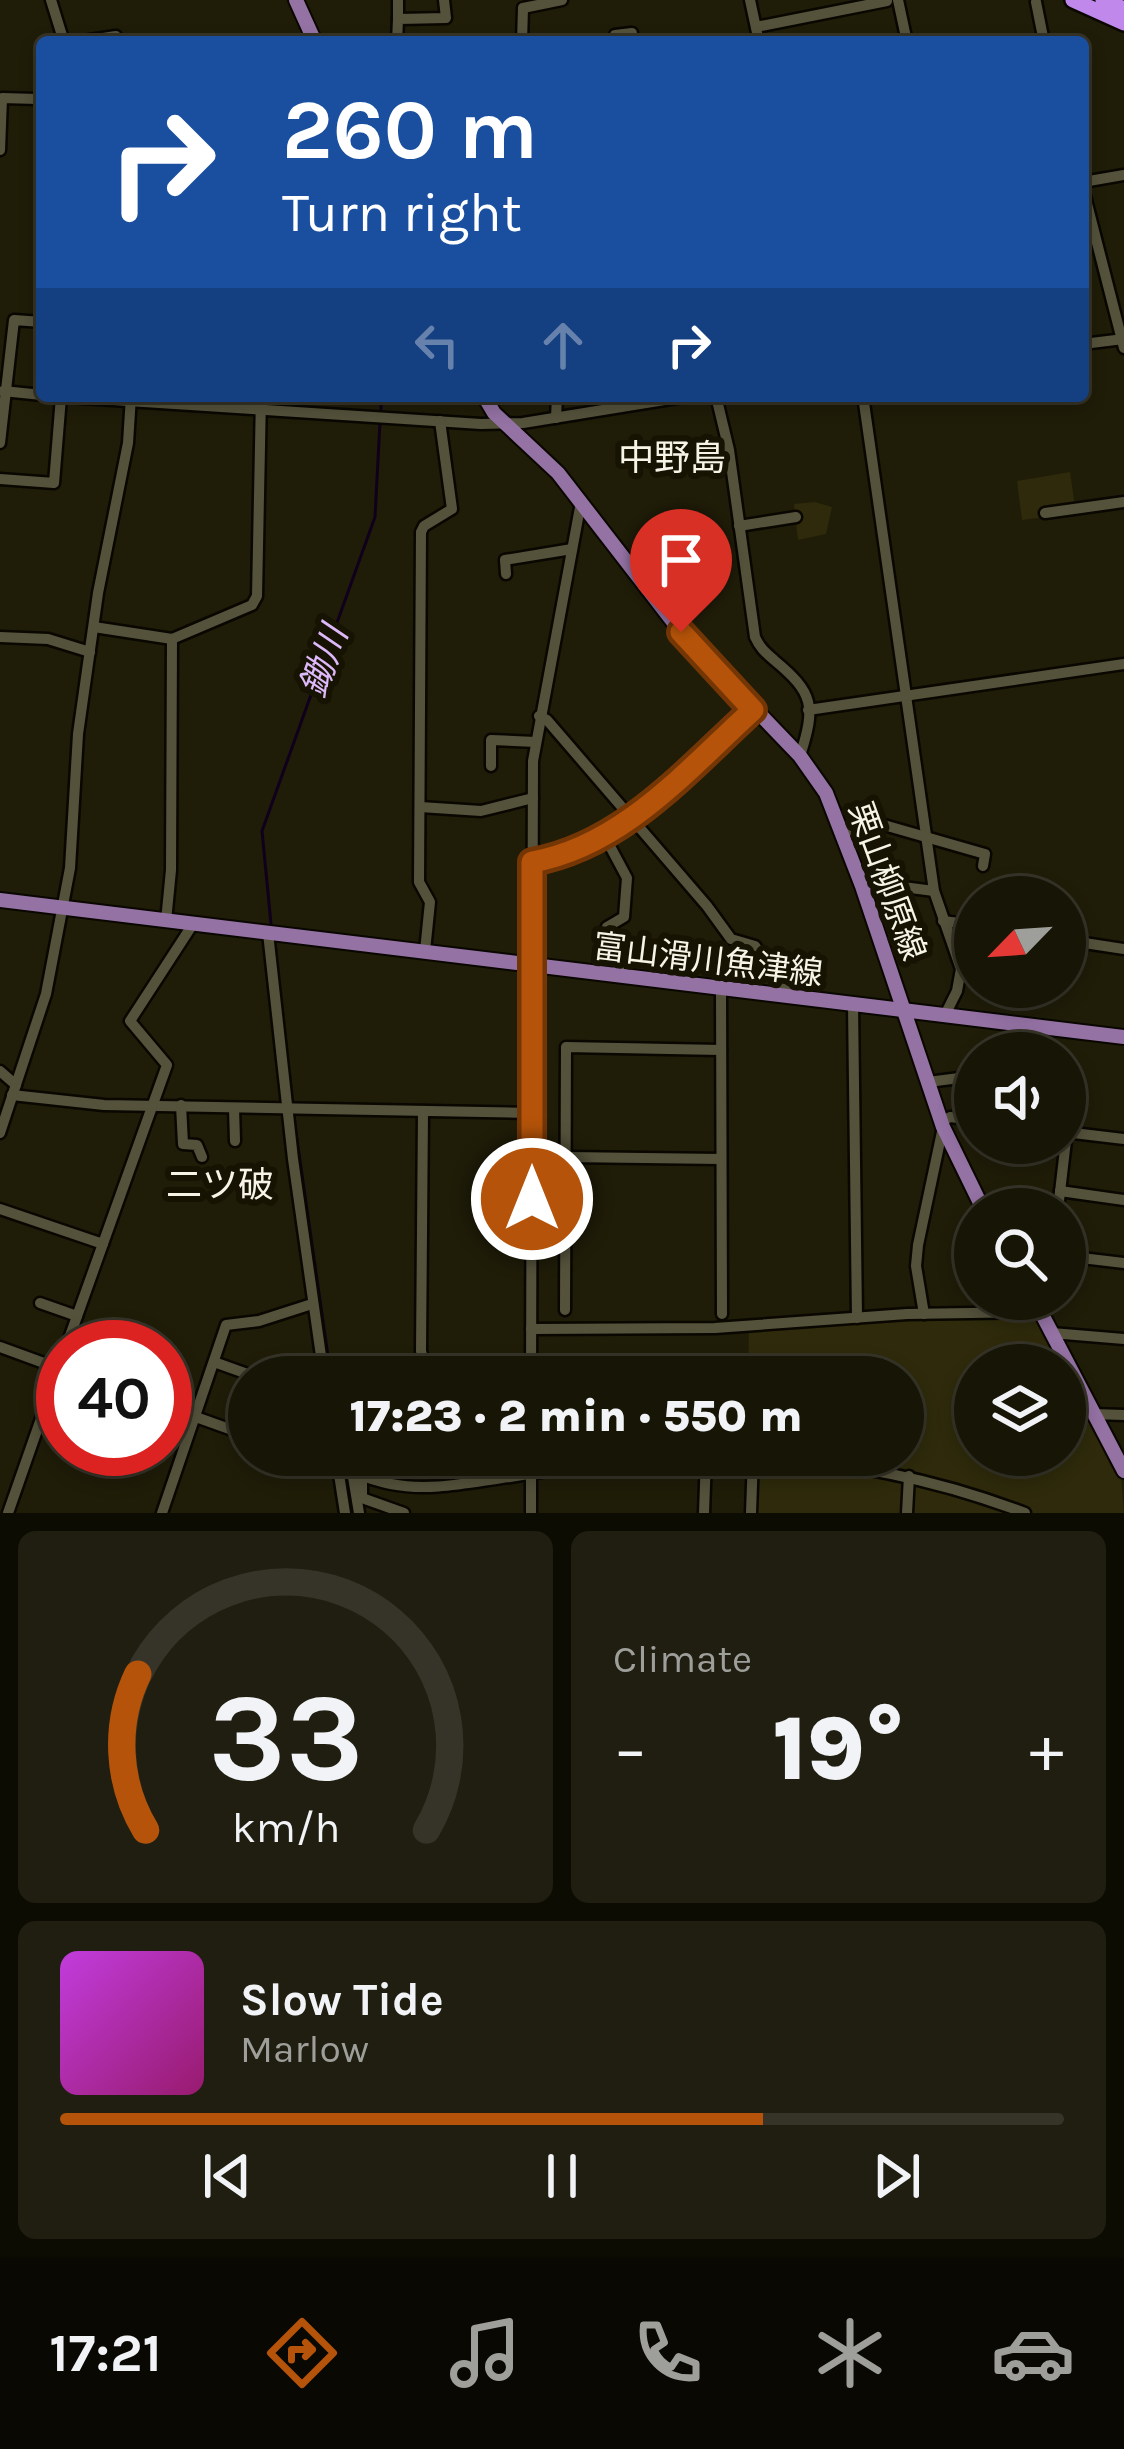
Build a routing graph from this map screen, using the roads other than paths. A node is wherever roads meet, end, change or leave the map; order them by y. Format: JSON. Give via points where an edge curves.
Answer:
{"nodes":[{"id":1,"x":51,"y":0,"type":"edge"},
{"id":2,"x":296,"y":0,"type":"edge"},
{"id":3,"x":398,"y":0,"type":"edge"},
{"id":4,"x":444,"y":0,"type":"edge"},
{"id":5,"x":562,"y":0,"type":"edge"},
{"id":6,"x":750,"y":0,"type":"edge"},
{"id":7,"x":890,"y":0,"type":"edge"},
{"id":8,"x":1073,"y":0,"type":"edge"},
{"id":9,"x":1103,"y":0,"type":"edge"},
{"id":10,"x":1036,"y":2,"type":"edge"},
{"id":11,"x":523,"y":4,"type":"edge"},
{"id":12,"x":1124,"y":9,"type":"edge"},
{"id":13,"x":398,"y":19,"type":"junction"},
{"id":14,"x":1124,"y":23,"type":"edge"},
{"id":15,"x":632,"y":33,"type":"dead end"},
{"id":16,"x":116,"y":35,"type":"dead end"},
{"id":17,"x":62,"y":36,"type":"edge"},
{"id":18,"x":110,"y":36,"type":"edge"},
{"id":19,"x":312,"y":36,"type":"edge"},
{"id":20,"x":397,"y":36,"type":"edge"},
{"id":21,"x":522,"y":36,"type":"edge"},
{"id":22,"x":615,"y":36,"type":"edge"},
{"id":23,"x":755,"y":36,"type":"edge"},
{"id":24,"x":762,"y":36,"type":"edge"},
{"id":25,"x":905,"y":36,"type":"edge"},
{"id":26,"x":1043,"y":36,"type":"edge"},
{"id":27,"x":36,"y":99,"type":"edge"},
{"id":28,"x":0,"y":150,"type":"edge"},
{"id":29,"x":1124,"y":175,"type":"edge"},
{"id":30,"x":1089,"y":184,"type":"edge"},
{"id":31,"x":1089,"y":209,"type":"edge"},
{"id":32,"x":36,"y":322,"type":"edge"},
{"id":33,"x":1123,"y":342,"type":"edge"},
{"id":34,"x":1089,"y":344,"type":"edge"},
{"id":35,"x":3,"y":391,"type":"edge"},
{"id":36,"x":36,"y":394,"type":"edge"},
{"id":37,"x":64,"y":402,"type":"edge"},
{"id":38,"x":131,"y":402,"type":"edge"},
{"id":39,"x":218,"y":402,"type":"edge"},
{"id":40,"x":489,"y":402,"type":"edge"},
{"id":41,"x":557,"y":402,"type":"edge"},
{"id":42,"x":616,"y":402,"type":"edge"},
{"id":43,"x":717,"y":402,"type":"edge"},
{"id":44,"x":863,"y":402,"type":"edge"},
{"id":45,"x":261,"y":403,"type":"edge"},
{"id":46,"x":556,"y":418,"type":"junction"},
{"id":47,"x":440,"y":421,"type":"junction"},
{"id":48,"x":505,"y":424,"type":"junction"},
{"id":49,"x":0,"y":443,"type":"edge"},
{"id":50,"x":0,"y":479,"type":"edge"},
{"id":51,"x":580,"y":502,"type":"junction"},
{"id":52,"x":1124,"y":502,"type":"edge"},
{"id":53,"x":1045,"y":514,"type":"dead end"},
{"id":54,"x":796,"y":517,"type":"dead end"},
{"id":55,"x":740,"y":526,"type":"junction"},
{"id":56,"x":572,"y":549,"type":"junction"},
{"id":57,"x":506,"y":574,"type":"dead end"},
{"id":58,"x":94,"y":627,"type":"junction"},
{"id":59,"x":0,"y":637,"type":"edge"},
{"id":60,"x":172,"y":639,"type":"junction"},
{"id":61,"x":90,"y":652,"type":"junction"},
{"id":62,"x":1124,"y":664,"type":"edge"},
{"id":63,"x":909,"y":695,"type":"junction"},
{"id":64,"x":753,"y":710,"type":"junction"},
{"id":65,"x":808,"y":710,"type":"junction"},
{"id":66,"x":539,"y":716,"type":"junction"},
{"id":67,"x":536,"y":742,"type":"junction"},
{"id":68,"x":800,"y":756,"type":"junction"},
{"id":69,"x":491,"y":766,"type":"dead end"},
{"id":70,"x":532,"y":798,"type":"junction"},
{"id":71,"x":420,"y":807,"type":"junction"},
{"id":72,"x":632,"y":819,"type":"junction"},
{"id":73,"x":843,"y":832,"type":"junction"},
{"id":74,"x":604,"y":835,"type":"junction"},
{"id":75,"x":928,"y":840,"type":"junction"},
{"id":76,"x":532,"y":862,"type":"junction"},
{"id":77,"x":983,"y":866,"type":"dead end"},
{"id":78,"x":862,"y":886,"type":"junction"},
{"id":79,"x":934,"y":891,"type":"junction"},
{"id":80,"x":0,"y":899,"type":"edge"},
{"id":81,"x":60,"y":907,"type":"junction"},
{"id":82,"x":166,"y":921,"type":"junction"},
{"id":83,"x":943,"y":921,"type":"junction"},
{"id":84,"x":954,"y":922,"type":"edge"},
{"id":85,"x":193,"y":924,"type":"junction"},
{"id":86,"x":268,"y":933,"type":"junction"},
{"id":87,"x":1086,"y":943,"type":"edge"},
{"id":88,"x":1124,"y":949,"type":"edge"},
{"id":89,"x":425,"y":951,"type":"junction"},
{"id":90,"x":531,"y":964,"type":"junction"},
{"id":91,"x":622,"y":976,"type":"junction"},
{"id":92,"x":721,"y":988,"type":"junction"},
{"id":93,"x":792,"y":997,"type":"junction"},
{"id":94,"x":853,"y":1005,"type":"junction"},
{"id":95,"x":905,"y":1011,"type":"junction"},
{"id":96,"x":945,"y":1015,"type":"junction"},
{"id":97,"x":1124,"y":1037,"type":"edge"},
{"id":98,"x":721,"y":1050,"type":"junction"},
{"id":99,"x":0,"y":1071,"type":"edge"},
{"id":100,"x":954,"y":1079,"type":"edge"},
{"id":101,"x":928,"y":1082,"type":"junction"},
{"id":102,"x":14,"y":1090,"type":"junction"},
{"id":103,"x":154,"y":1105,"type":"junction"},
{"id":104,"x":181,"y":1105,"type":"junction"},
{"id":105,"x":235,"y":1108,"type":"junction"},
{"id":106,"x":291,"y":1108,"type":"junction"},
{"id":107,"x":423,"y":1111,"type":"junction"},
{"id":108,"x":532,"y":1113,"type":"junction"},
{"id":109,"x":954,"y":1117,"type":"edge"},
{"id":110,"x":942,"y":1125,"type":"junction"},
{"id":111,"x":0,"y":1133,"type":"edge"},
{"id":112,"x":1086,"y":1134,"type":"edge"},
{"id":113,"x":1124,"y":1139,"type":"edge"},
{"id":114,"x":235,"y":1141,"type":"dead end"},
{"id":115,"x":202,"y":1157,"type":"dead end"},
{"id":116,"x":566,"y":1157,"type":"junction"},
{"id":117,"x":721,"y":1159,"type":"junction"},
{"id":118,"x":972,"y":1188,"type":"edge"},
{"id":119,"x":1086,"y":1194,"type":"edge"},
{"id":120,"x":1124,"y":1199,"type":"edge"},
{"id":121,"x":0,"y":1209,"type":"edge"},
{"id":122,"x":103,"y":1244,"type":"junction"},
{"id":123,"x":1086,"y":1258,"type":"edge"},
{"id":124,"x":1124,"y":1263,"type":"edge"},
{"id":125,"x":40,"y":1303,"type":"dead end"},
{"id":126,"x":312,"y":1304,"type":"junction"},
{"id":127,"x":565,"y":1310,"type":"dead end"},
{"id":128,"x":954,"y":1312,"type":"edge"},
{"id":129,"x":722,"y":1314,"type":"dead end"},
{"id":130,"x":924,"y":1314,"type":"junction"},
{"id":131,"x":77,"y":1316,"type":"junction"},
{"id":132,"x":857,"y":1318,"type":"junction"},
{"id":133,"x":76,"y":1320,"type":"edge"},
{"id":134,"x":1046,"y":1320,"type":"edge"},
{"id":135,"x":531,"y":1329,"type":"junction"},
{"id":136,"x":1052,"y":1333,"type":"junction"},
{"id":137,"x":1124,"y":1339,"type":"edge"},
{"id":138,"x":0,"y":1347,"type":"edge"},
{"id":139,"x":321,"y":1356,"type":"edge"},
{"id":140,"x":423,"y":1356,"type":"edge"},
{"id":141,"x":531,"y":1356,"type":"edge"},
{"id":142,"x":36,"y":1357,"type":"edge"},
{"id":143,"x":214,"y":1362,"type":"junction"},
{"id":144,"x":228,"y":1367,"type":"edge"},
{"id":145,"x":1093,"y":1414,"type":"junction"},
{"id":146,"x":1124,"y":1415,"type":"edge"},
{"id":147,"x":192,"y":1416,"type":"edge"},
{"id":148,"x":196,"y":1417,"type":"junction"},
{"id":149,"x":228,"y":1428,"type":"edge"},
{"id":150,"x":36,"y":1436,"type":"edge"},
{"id":151,"x":1124,"y":1471,"type":"edge"},
{"id":152,"x":347,"y":1476,"type":"edge"},
{"id":153,"x":349,"y":1476,"type":"edge"},
{"id":154,"x":351,"y":1476,"type":"edge"},
{"id":155,"x":370,"y":1476,"type":"edge"},
{"id":156,"x":465,"y":1476,"type":"edge"},
{"id":157,"x":511,"y":1476,"type":"edge"},
{"id":158,"x":531,"y":1476,"type":"edge"},
{"id":159,"x":705,"y":1476,"type":"edge"},
{"id":160,"x":752,"y":1476,"type":"edge"},
{"id":161,"x":909,"y":1476,"type":"joint"},
{"id":162,"x":465,"y":1483,"type":"junction"},
{"id":163,"x":8,"y":1513,"type":"edge"},
{"id":164,"x":162,"y":1513,"type":"edge"},
{"id":165,"x":345,"y":1513,"type":"edge"},
{"id":166,"x":359,"y":1513,"type":"edge"},
{"id":167,"x":404,"y":1513,"type":"edge"},
{"id":168,"x":531,"y":1513,"type":"edge"},
{"id":169,"x":704,"y":1513,"type":"edge"},
{"id":170,"x":751,"y":1513,"type":"edge"},
{"id":171,"x":907,"y":1513,"type":"edge"},
{"id":172,"x":1025,"y":1513,"type":"edge"}],
"edges":[{"from":1,"to":17,"type":"street"},
{"from":2,"to":19,"type":"main road"},
{"from":3,"to":13,"type":"street"},
{"from":4,"to":13,"type":"street","via":[[446,18]]},
{"from":5,"to":11,"type":"street"},
{"from":6,"to":23,"type":"street"},
{"from":7,"to":24,"type":"street"},
{"from":7,"to":25,"type":"street"},
{"from":8,"to":14,"type":"highway"},
{"from":9,"to":12,"type":"highway"},
{"from":10,"to":26,"type":"street"},
{"from":11,"to":21,"type":"street"},
{"from":13,"to":20,"type":"street"},
{"from":15,"to":22,"type":"street"},
{"from":16,"to":18,"type":"street"},
{"from":27,"to":28,"type":"street","via":[[2,98]]},
{"from":29,"to":30,"type":"street"},
{"from":31,"to":33,"type":"street"},
{"from":32,"to":35,"type":"street","via":[[14,320]]},
{"from":33,"to":34,"type":"street"},
{"from":35,"to":36,"type":"street"},
{"from":35,"to":49,"type":"street"},
{"from":37,"to":50,"type":"street","via":[[54,483]]},
{"from":38,"to":58,"type":"street"},
{"from":39,"to":45,"type":"street"},
{"from":40,"to":48,"type":"main road","name":"栗山柳原線"},
{"from":41,"to":46,"type":"street"},
{"from":42,"to":46,"type":"street"},
{"from":43,"to":55,"type":"street"},
{"from":44,"to":63,"type":"street"},
{"from":45,"to":47,"type":"street"},
{"from":45,"to":60,"type":"street","via":[[257,596]]},
{"from":46,"to":48,"type":"street"},
{"from":47,"to":48,"type":"street"},
{"from":47,"to":71,"type":"street","via":[[452,509],[421,532]]},
{"from":48,"to":51,"type":"main road","name":"栗山柳原線"},
{"from":51,"to":56,"type":"street"},
{"from":51,"to":64,"type":"main road","name":"栗山柳原線"},
{"from":52,"to":53,"type":"street"},
{"from":54,"to":55,"type":"street"},
{"from":55,"to":65,"type":"street","via":[[755,637],[803,684]]},
{"from":56,"to":57,"type":"street","via":[[505,560]]},
{"from":56,"to":66,"type":"street"},
{"from":58,"to":60,"type":"street"},
{"from":58,"to":61,"type":"street"},
{"from":59,"to":61,"type":"street"},
{"from":60,"to":82,"type":"street"},
{"from":61,"to":81,"type":"street","via":[[74,844]]},
{"from":62,"to":63,"type":"street"},
{"from":63,"to":65,"type":"street"},
{"from":63,"to":75,"type":"street"},
{"from":64,"to":68,"type":"main road","name":"栗山柳原線"},
{"from":64,"to":72,"type":"street"},
{"from":65,"to":68,"type":"street"},
{"from":66,"to":67,"type":"street"},
{"from":66,"to":72,"type":"street"},
{"from":67,"to":69,"type":"street","via":[[490,740]]},
{"from":67,"to":70,"type":"street"},
{"from":68,"to":73,"type":"main road","name":"栗山柳原線"},
{"from":70,"to":71,"type":"street","via":[[481,811]]},
{"from":70,"to":76,"type":"street"},
{"from":71,"to":89,"type":"street","via":[[419,882],[430,902]]},
{"from":72,"to":74,"type":"street"},
{"from":72,"to":93,"type":"street","via":[[731,939],[754,946]]},
{"from":73,"to":75,"type":"street","via":[[877,823]]},
{"from":73,"to":78,"type":"main road","name":"栗山柳原線"},
{"from":74,"to":76,"type":"street"},
{"from":74,"to":91,"type":"street","via":[[627,878],[623,917],[607,927]]},
{"from":75,"to":77,"type":"street","via":[[985,854]]},
{"from":75,"to":79,"type":"street"},
{"from":76,"to":90,"type":"street"},
{"from":78,"to":79,"type":"street"},
{"from":78,"to":95,"type":"main road","name":"栗山柳原線"},
{"from":79,"to":83,"type":"street"},
{"from":80,"to":81,"type":"main road","name":"富山滑川魚津線"},
{"from":81,"to":82,"type":"main road","name":"富山滑川魚津線"},
{"from":81,"to":102,"type":"street","via":[[46,994]]},
{"from":82,"to":85,"type":"main road","name":"富山滑川魚津線"},
{"from":83,"to":84,"type":"street"},
{"from":83,"to":96,"type":"street","via":[[962,969]]},
{"from":85,"to":86,"type":"main road","name":"富山滑川魚津線"},
{"from":85,"to":103,"type":"street","via":[[130,1022],[167,1065]]},
{"from":86,"to":89,"type":"main road","name":"富山滑川魚津線"},
{"from":86,"to":106,"type":"street"},
{"from":87,"to":88,"type":"street"},
{"from":89,"to":90,"type":"main road","name":"富山滑川魚津線"},
{"from":90,"to":91,"type":"main road","name":"富山滑川魚津線"},
{"from":90,"to":108,"type":"street"},
{"from":91,"to":92,"type":"main road","name":"富山滑川魚津線"},
{"from":92,"to":93,"type":"main road","name":"富山滑川魚津線"},
{"from":92,"to":98,"type":"street"},
{"from":93,"to":94,"type":"main road","name":"富山滑川魚津線"},
{"from":94,"to":95,"type":"main road","name":"富山滑川魚津線"},
{"from":94,"to":132,"type":"street"},
{"from":95,"to":96,"type":"main road","name":"富山滑川魚津線"},
{"from":95,"to":101,"type":"main road","name":"栗山柳原線"},
{"from":96,"to":97,"type":"main road","name":"富山滑川魚津線"},
{"from":98,"to":116,"type":"street","via":[[566,1047]]},
{"from":98,"to":117,"type":"street"},
{"from":99,"to":102,"type":"street"},
{"from":100,"to":101,"type":"street"},
{"from":101,"to":110,"type":"main road","name":"栗山柳原線"},
{"from":102,"to":103,"type":"street"},
{"from":102,"to":111,"type":"street"},
{"from":103,"to":104,"type":"street"},
{"from":103,"to":122,"type":"street"},
{"from":104,"to":105,"type":"street"},
{"from":104,"to":115,"type":"street","via":[[183,1144],[197,1145]]},
{"from":105,"to":106,"type":"street"},
{"from":105,"to":114,"type":"street"},
{"from":106,"to":107,"type":"street"},
{"from":106,"to":126,"type":"street"},
{"from":107,"to":108,"type":"street"},
{"from":107,"to":140,"type":"street"},
{"from":108,"to":135,"type":"street"},
{"from":109,"to":110,"type":"street"},
{"from":110,"to":118,"type":"main road","name":"栗山柳原線"},
{"from":110,"to":130,"type":"street","via":[[918,1245]]},
{"from":112,"to":113,"type":"street"},
{"from":116,"to":117,"type":"street"},
{"from":116,"to":127,"type":"street"},
{"from":117,"to":129,"type":"street"},
{"from":119,"to":120,"type":"street"},
{"from":121,"to":122,"type":"street"},
{"from":122,"to":131,"type":"street"},
{"from":123,"to":124,"type":"street"},
{"from":125,"to":131,"type":"street"},
{"from":126,"to":139,"type":"street"},
{"from":126,"to":143,"type":"street","via":[[226,1325]]},
{"from":128,"to":130,"type":"street"},
{"from":130,"to":132,"type":"street"},
{"from":131,"to":133,"type":"street"},
{"from":132,"to":135,"type":"street"},
{"from":134,"to":136,"type":"main road"},
{"from":135,"to":141,"type":"street"},
{"from":136,"to":137,"type":"street"},
{"from":136,"to":145,"type":"main road"},
{"from":138,"to":142,"type":"street"},
{"from":143,"to":144,"type":"street"},
{"from":143,"to":148,"type":"street"},
{"from":145,"to":146,"type":"street"},
{"from":145,"to":151,"type":"main road"},
{"from":147,"to":148,"type":"street"},
{"from":148,"to":149,"type":"street"},
{"from":148,"to":164,"type":"street"},
{"from":150,"to":163,"type":"street"},
{"from":152,"to":165,"type":"street"},
{"from":153,"to":166,"type":"street"},
{"from":154,"to":167,"type":"street","via":[[362,1498]]},
{"from":155,"to":162,"type":"street","via":[[391,1484]]},
{"from":156,"to":162,"type":"street"},
{"from":157,"to":162,"type":"street"},
{"from":158,"to":168,"type":"street"},
{"from":159,"to":169,"type":"street"},
{"from":160,"to":170,"type":"street"},
{"from":161,"to":171,"type":"street"},
{"from":161,"to":172,"type":"street"}]}
